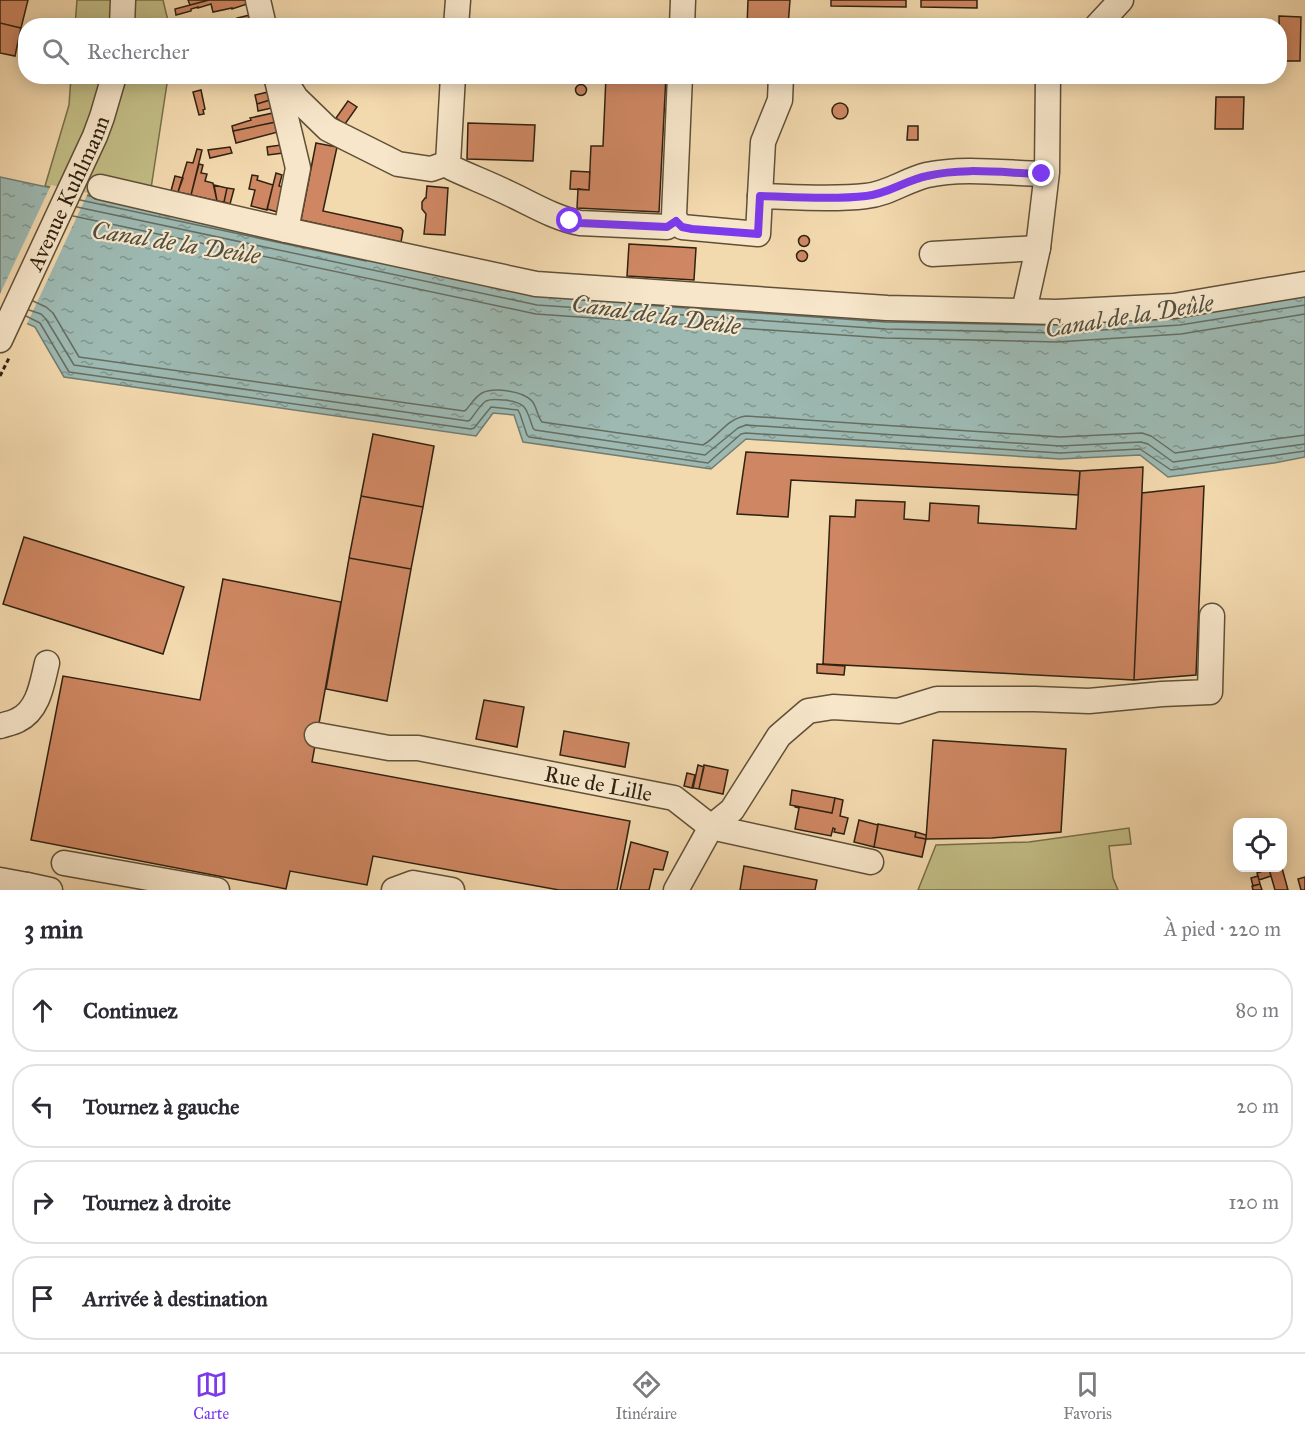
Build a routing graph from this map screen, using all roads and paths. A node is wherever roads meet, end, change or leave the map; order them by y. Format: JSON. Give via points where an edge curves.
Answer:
{"nodes":[{"id":1,"x":123,"y":0,"type":"edge"},
{"id":2,"x":258,"y":0,"type":"edge"},
{"id":3,"x":458,"y":0,"type":"edge"},
{"id":4,"x":683,"y":0,"type":"edge"},
{"id":5,"x":1121,"y":0,"type":"edge"},
{"id":6,"x":122,"y":18,"type":"edge"},
{"id":7,"x":262,"y":18,"type":"edge"},
{"id":8,"x":457,"y":18,"type":"edge"},
{"id":9,"x":682,"y":18,"type":"edge"},
{"id":10,"x":1104,"y":18,"type":"edge"},
{"id":11,"x":112,"y":84,"type":"edge"},
{"id":12,"x":278,"y":84,"type":"edge"},
{"id":13,"x":287,"y":84,"type":"edge"},
{"id":14,"x":453,"y":84,"type":"edge"},
{"id":15,"x":680,"y":84,"type":"edge"},
{"id":16,"x":781,"y":84,"type":"edge"},
{"id":17,"x":1048,"y":84,"type":"edge"},
{"id":18,"x":448,"y":163,"type":"junction"},
{"id":19,"x":1042,"y":174,"type":"dead end"},
{"id":20,"x":99,"y":187,"type":"dead end"},
{"id":21,"x":760,"y":196,"type":"junction"},
{"id":22,"x":676,"y":221,"type":"junction"},
{"id":23,"x":286,"y":230,"type":"junction"},
{"id":24,"x":1038,"y":248,"type":"junction"},
{"id":25,"x":932,"y":254,"type":"dead end"},
{"id":26,"x":1305,"y":284,"type":"edge"},
{"id":27,"x":1024,"y":311,"type":"junction"},
{"id":28,"x":0,"y":340,"type":"edge"},
{"id":29,"x":1212,"y":616,"type":"dead end"},
{"id":30,"x":46,"y":663,"type":"dead end"},
{"id":31,"x":0,"y":726,"type":"edge"},
{"id":32,"x":317,"y":735,"type":"dead end"},
{"id":33,"x":711,"y":827,"type":"junction"},
{"id":34,"x":64,"y":862,"type":"dead end"},
{"id":35,"x":871,"y":862,"type":"dead end"},
{"id":36,"x":0,"y":880,"type":"edge"},
{"id":37,"x":33,"y":888,"type":"edge"},
{"id":38,"x":217,"y":890,"type":"edge"},
{"id":39,"x":394,"y":890,"type":"edge"},
{"id":40,"x":452,"y":890,"type":"edge"},
{"id":41,"x":676,"y":890,"type":"edge"}],
"edges":[{"from":1,"to":6,"type":"street"},
{"from":2,"to":7,"type":"street"},
{"from":3,"to":8,"type":"street"},
{"from":4,"to":9,"type":"street"},
{"from":5,"to":10,"type":"street"},
{"from":11,"to":28,"type":"street","name":"Avenue Kuhlmann","via":[[95,136]]},
{"from":12,"to":23,"type":"street","via":[[298,168]]},
{"from":13,"to":18,"type":"street","via":[[328,129],[398,164],[431,169]]},
{"from":14,"to":18,"type":"street"},
{"from":15,"to":22,"type":"street"},
{"from":16,"to":21,"type":"street","via":[[780,100],[763,142]]},
{"from":17,"to":24,"type":"street","via":[[1047,172]]},
{"from":18,"to":22,"type":"street","via":[[570,221],[667,227]]},
{"from":19,"to":21,"type":"street","via":[[949,171],[867,196]]},
{"from":20,"to":23,"type":"street"},
{"from":21,"to":22,"type":"street","via":[[758,234],[692,229]]},
{"from":23,"to":27,"type":"street","via":[[536,284],[887,308]]},
{"from":24,"to":25,"type":"street"},
{"from":24,"to":27,"type":"street"},
{"from":26,"to":27,"type":"street","via":[[1174,306]]},
{"from":29,"to":33,"type":"street","via":[[1209,692],[1089,701],[937,699],[898,711],[833,707],[808,711],[779,736],[732,810]]},
{"from":30,"to":31,"type":"street","via":[[33,708],[20,720]]},
{"from":32,"to":33,"type":"street","name":"Rue de Lille","via":[[389,748],[418,748],[674,798]]},
{"from":33,"to":35,"type":"street","name":"Rue de Lille"},
{"from":33,"to":41,"type":"street"},
{"from":34,"to":38,"type":"street"},
{"from":36,"to":37,"type":"street"},
{"from":39,"to":40,"type":"street","via":[[413,883]]}]}
